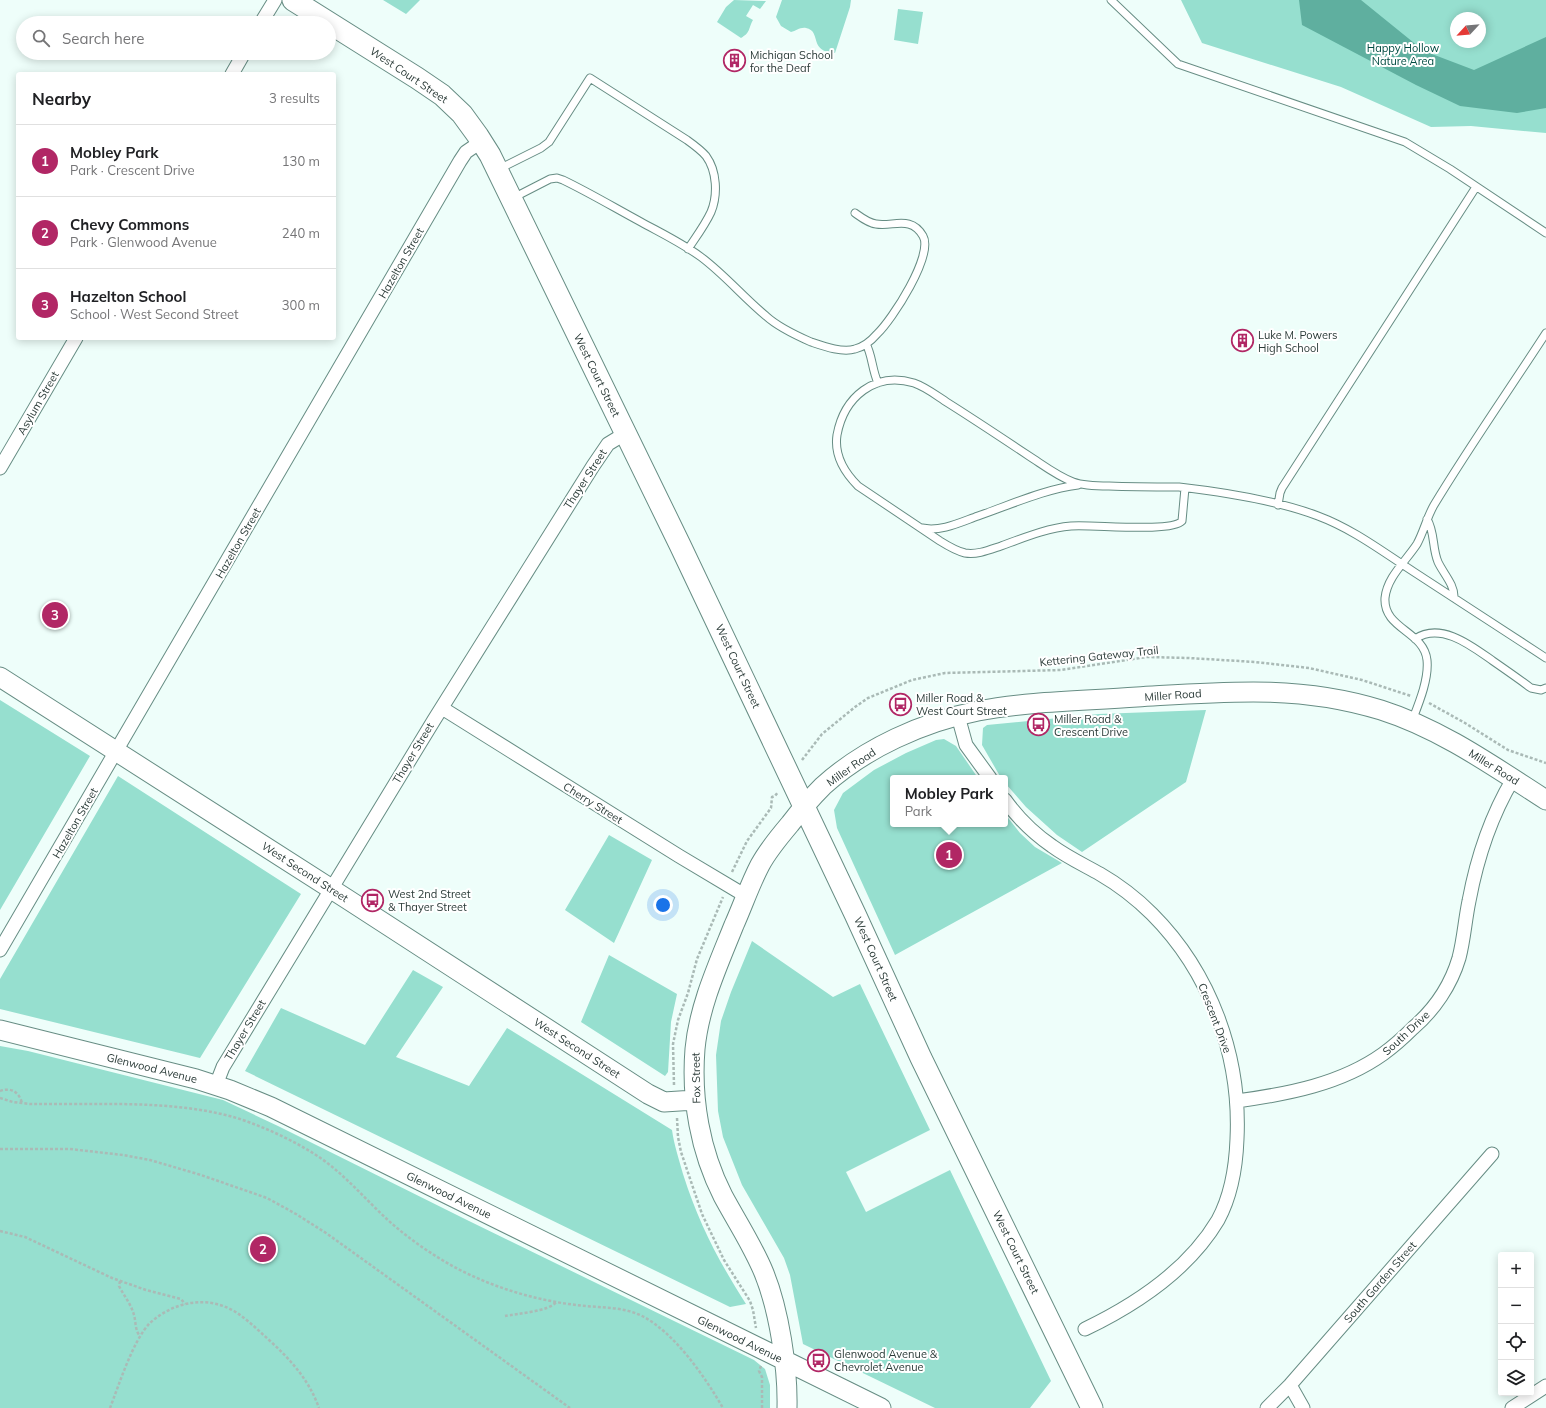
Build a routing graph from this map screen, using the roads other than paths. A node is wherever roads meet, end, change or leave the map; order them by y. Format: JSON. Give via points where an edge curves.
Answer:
{"nodes":[{"id":1,"x":275,"y":0,"type":"edge"},
{"id":2,"x":293,"y":0,"type":"edge"},
{"id":3,"x":1111,"y":0,"type":"edge"},
{"id":4,"x":265,"y":16,"type":"edge"},
{"id":5,"x":319,"y":16,"type":"edge"},
{"id":6,"x":336,"y":26,"type":"edge"},
{"id":7,"x":240,"y":60,"type":"edge"},
{"id":8,"x":233,"y":72,"type":"edge"},
{"id":9,"x":482,"y":142,"type":"junction"},
{"id":10,"x":498,"y":170,"type":"junction"},
{"id":11,"x":1476,"y":187,"type":"junction"},
{"id":12,"x":512,"y":199,"type":"junction"},
{"id":13,"x":855,"y":213,"type":"dead end"},
{"id":14,"x":1546,"y":233,"type":"edge"},
{"id":15,"x":688,"y":248,"type":"junction"},
{"id":16,"x":1546,"y":333,"type":"edge"},
{"id":17,"x":75,"y":340,"type":"edge"},
{"id":18,"x":866,"y":344,"type":"junction"},
{"id":19,"x":878,"y":383,"type":"junction"},
{"id":20,"x":626,"y":433,"type":"junction"},
{"id":21,"x":0,"y":468,"type":"edge"},
{"id":22,"x":1083,"y":485,"type":"junction"},
{"id":23,"x":1184,"y":488,"type":"junction"},
{"id":24,"x":1278,"y":505,"type":"junction"},
{"id":25,"x":1427,"y":519,"type":"junction"},
{"id":26,"x":917,"y":526,"type":"junction"},
{"id":27,"x":1402,"y":564,"type":"junction"},
{"id":28,"x":1454,"y":598,"type":"junction"},
{"id":29,"x":1416,"y":639,"type":"junction"},
{"id":30,"x":1546,"y":658,"type":"edge"},
{"id":31,"x":0,"y":677,"type":"edge"},
{"id":32,"x":1546,"y":688,"type":"edge"},
{"id":33,"x":442,"y":708,"type":"junction"},
{"id":34,"x":958,"y":716,"type":"junction"},
{"id":35,"x":1411,"y":722,"type":"junction"},
{"id":36,"x":116,"y":752,"type":"junction"},
{"id":37,"x":988,"y":775,"type":"edge"},
{"id":38,"x":1514,"y":779,"type":"junction"},
{"id":39,"x":1546,"y":800,"type":"edge"},
{"id":40,"x":1008,"y":804,"type":"edge"},
{"id":41,"x":804,"y":806,"type":"junction"},
{"id":42,"x":330,"y":889,"type":"junction"},
{"id":43,"x":746,"y":896,"type":"junction"},
{"id":44,"x":0,"y":950,"type":"edge"},
{"id":45,"x":0,"y":1030,"type":"edge"},
{"id":46,"x":216,"y":1085,"type":"junction"},
{"id":47,"x":695,"y":1100,"type":"junction"},
{"id":48,"x":1237,"y":1101,"type":"junction"},
{"id":49,"x":1492,"y":1154,"type":"dead end"},
{"id":50,"x":1085,"y":1329,"type":"dead end"},
{"id":51,"x":783,"y":1360,"type":"junction"},
{"id":52,"x":1290,"y":1385,"type":"junction"},
{"id":53,"x":1546,"y":1386,"type":"edge"},
{"id":54,"x":787,"y":1408,"type":"edge"},
{"id":55,"x":881,"y":1408,"type":"edge"},
{"id":56,"x":1092,"y":1408,"type":"edge"},
{"id":57,"x":1267,"y":1408,"type":"edge"},
{"id":58,"x":1303,"y":1408,"type":"edge"},
{"id":59,"x":1512,"y":1408,"type":"edge"}],
"edges":[{"from":1,"to":4,"type":"street"},
{"from":2,"to":5,"type":"main road","name":"West Court Street"},
{"from":3,"to":11,"type":"lane","via":[[1178,64],[1399,139]]},
{"from":6,"to":9,"type":"main road","name":"West Court Street","via":[[437,92],[462,114]]},
{"from":7,"to":8,"type":"street"},
{"from":9,"to":10,"type":"main road","name":"West Court Street"},
{"from":9,"to":36,"type":"street","name":"Hazelton Street","via":[[466,152],[460,161]]},
{"from":10,"to":12,"type":"main road","name":"West Court Street"},
{"from":10,"to":15,"type":"lane","via":[[548,142],[590,78],[687,140],[707,158],[714,174],[715,200],[707,219]]},
{"from":11,"to":14,"type":"lane"},
{"from":11,"to":24,"type":"lane","via":[[1282,488]]},
{"from":12,"to":15,"type":"lane","via":[[550,179],[559,178]]},
{"from":12,"to":20,"type":"main road","name":"West Court Street"},
{"from":13,"to":18,"type":"lane","via":[[877,224],[908,224],[921,233],[926,245],[923,258],[903,298],[881,330]]},
{"from":15,"to":18,"type":"lane","via":[[722,274],[766,316],[789,332],[812,342],[844,350],[853,350]]},
{"from":16,"to":25,"type":"lane","via":[[1434,504]]},
{"from":17,"to":21,"type":"street","name":"Asylum Street"},
{"from":18,"to":19,"type":"lane"},
{"from":19,"to":22,"type":"lane","via":[[902,381],[920,386],[1056,473]]},
{"from":19,"to":26,"type":"lane","via":[[857,394],[846,411],[837,435],[840,461],[844,471],[858,486]]},
{"from":20,"to":33,"type":"street","name":"Thayer Street","via":[[611,441],[601,453]]},
{"from":20,"to":41,"type":"main road","name":"West Court Street"},
{"from":22,"to":23,"type":"lane"},
{"from":22,"to":26,"type":"lane","via":[[1047,493],[946,527],[930,529]]},
{"from":23,"to":24,"type":"lane"},
{"from":23,"to":26,"type":"lane","via":[[1182,521],[1172,526],[1070,526],[978,553],[965,553],[951,547]]},
{"from":24,"to":27,"type":"lane","via":[[1300,510],[1342,526]]},
{"from":25,"to":27,"type":"lane","via":[[1418,542]]},
{"from":25,"to":28,"type":"lane","via":[[1432,530],[1436,557],[1453,589]]},
{"from":27,"to":28,"type":"lane"},
{"from":27,"to":29,"type":"lane","via":[[1387,587],[1386,608],[1395,624]]},
{"from":28,"to":30,"type":"lane"},
{"from":29,"to":32,"type":"lane","via":[[1427,634],[1456,637],[1531,688]]},
{"from":29,"to":35,"type":"lane","via":[[1426,654],[1427,667],[1421,698]]},
{"from":31,"to":36,"type":"street","name":"West Second Street"},
{"from":33,"to":42,"type":"street","name":"Thayer Street"},
{"from":33,"to":43,"type":"street","name":"Cherry Street"},
{"from":34,"to":35,"type":"street","name":"Miller Road","via":[[1040,703],[1254,691],[1288,692],[1341,700],[1381,710]]},
{"from":34,"to":37,"type":"street","via":[[966,744]]},
{"from":34,"to":41,"type":"street","name":"Miller Road","via":[[913,730],[878,748],[834,777]]},
{"from":35,"to":38,"type":"street","name":"Miller Road","via":[[1449,740]]},
{"from":36,"to":42,"type":"street","name":"West Second Street"},
{"from":36,"to":44,"type":"street","name":"Hazelton Street"},
{"from":38,"to":39,"type":"street","name":"Miller Road"},
{"from":38,"to":48,"type":"street","name":"South Drive","via":[[1496,810],[1479,858],[1456,968],[1427,1014],[1394,1046],[1354,1071],[1320,1085]]},
{"from":40,"to":48,"type":"street","name":"Crescent Drive","via":[[1041,839],[1124,890],[1144,906],[1173,937],[1203,982],[1218,1018],[1229,1051]]},
{"from":41,"to":43,"type":"street","name":"Fox Street","via":[[764,859]]},
{"from":41,"to":56,"type":"main road","name":"West Court Street","via":[[921,1058]]},
{"from":42,"to":46,"type":"street","name":"Thayer Street","via":[[223,1067]]},
{"from":42,"to":47,"type":"street","name":"West Second Street","via":[[648,1094],[664,1102]]},
{"from":43,"to":47,"type":"street","name":"Fox Street","via":[[701,1015],[695,1052]]},
{"from":45,"to":46,"type":"street","name":"Glenwood Avenue"},
{"from":46,"to":51,"type":"street","name":"Glenwood Avenue","via":[[271,1107]]},
{"from":47,"to":51,"type":"street","name":"Fox Street","via":[[702,1138],[716,1181],[767,1280],[776,1311]]},
{"from":48,"to":50,"type":"street","name":"Crescent Drive","via":[[1235,1162],[1229,1192],[1217,1221],[1193,1252],[1168,1276],[1118,1311]]},
{"from":49,"to":52,"type":"street","name":"South Garden Street"},
{"from":51,"to":54,"type":"street","name":"Fox Street"},
{"from":51,"to":55,"type":"street","name":"Glenwood Avenue"},
{"from":52,"to":57,"type":"street","name":"South Garden Street"},
{"from":52,"to":58,"type":"street"},
{"from":53,"to":59,"type":"street"}]}
